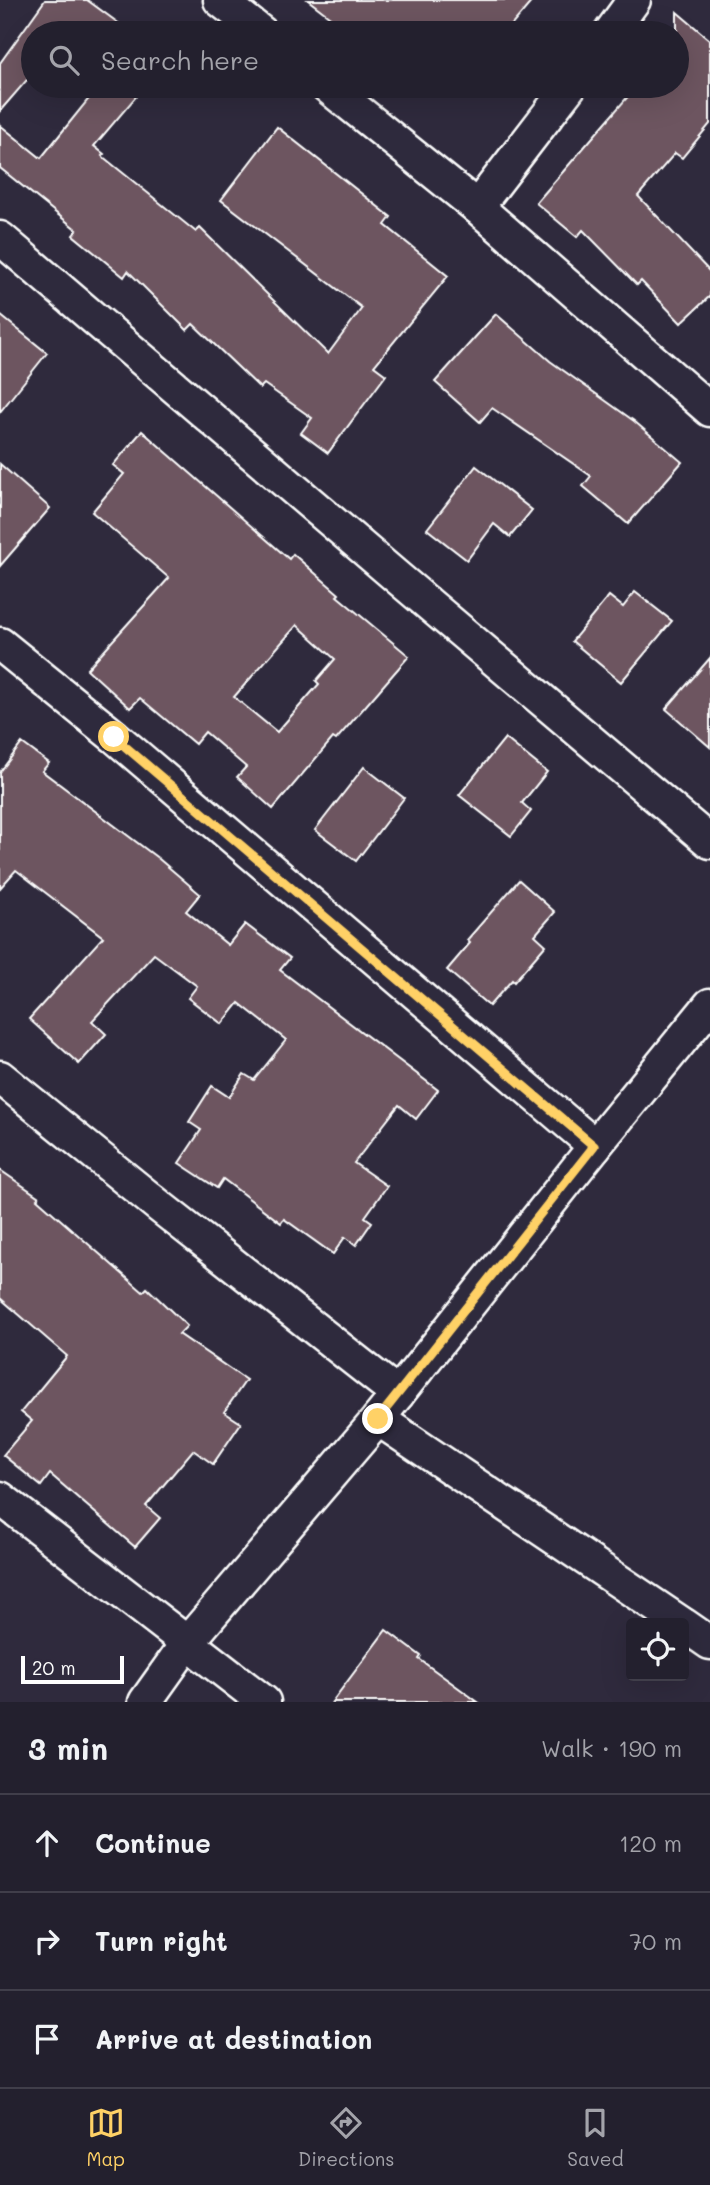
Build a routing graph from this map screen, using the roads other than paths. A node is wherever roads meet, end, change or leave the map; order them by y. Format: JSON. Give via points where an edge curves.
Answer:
{"nodes":[{"id":1,"x":634,"y":0,"type":"edge"},
{"id":2,"x":224,"y":1,"type":"edge"},
{"id":3,"x":248,"y":21,"type":"edge"},
{"id":4,"x":619,"y":21,"type":"edge"},
{"id":5,"x":342,"y":98,"type":"edge"},
{"id":6,"x":561,"y":98,"type":"edge"},
{"id":7,"x":477,"y":207,"type":"junction"},
{"id":8,"x":0,"y":238,"type":"edge"},
{"id":9,"x":710,"y":410,"type":"edge"},
{"id":10,"x":0,"y":644,"type":"edge"},
{"id":11,"x":710,"y":842,"type":"edge"},
{"id":12,"x":710,"y":1005,"type":"edge"},
{"id":13,"x":0,"y":1077,"type":"edge"},
{"id":14,"x":594,"y":1146,"type":"junction"},
{"id":15,"x":398,"y":1394,"type":"junction"},
{"id":16,"x":378,"y":1419,"type":"junction"},
{"id":17,"x":0,"y":1498,"type":"edge"},
{"id":18,"x":673,"y":1618,"type":"edge"},
{"id":19,"x":689,"y":1629,"type":"edge"},
{"id":20,"x":187,"y":1643,"type":"junction"},
{"id":21,"x":710,"y":1643,"type":"edge"},
{"id":22,"x":145,"y":1702,"type":"edge"},
{"id":23,"x":264,"y":1702,"type":"edge"}],
"edges":[{"from":1,"to":4,"type":"street"},
{"from":2,"to":3,"type":"street"},
{"from":5,"to":7,"type":"street"},
{"from":6,"to":7,"type":"street"},
{"from":7,"to":9,"type":"street"},
{"from":8,"to":11,"type":"street"},
{"from":10,"to":14,"type":"street"},
{"from":12,"to":14,"type":"street"},
{"from":13,"to":15,"type":"street"},
{"from":14,"to":15,"type":"street"},
{"from":15,"to":16,"type":"street"},
{"from":16,"to":18,"type":"street"},
{"from":16,"to":20,"type":"street"},
{"from":17,"to":20,"type":"street"},
{"from":19,"to":21,"type":"street"},
{"from":20,"to":22,"type":"street"},
{"from":20,"to":23,"type":"street"}]}
